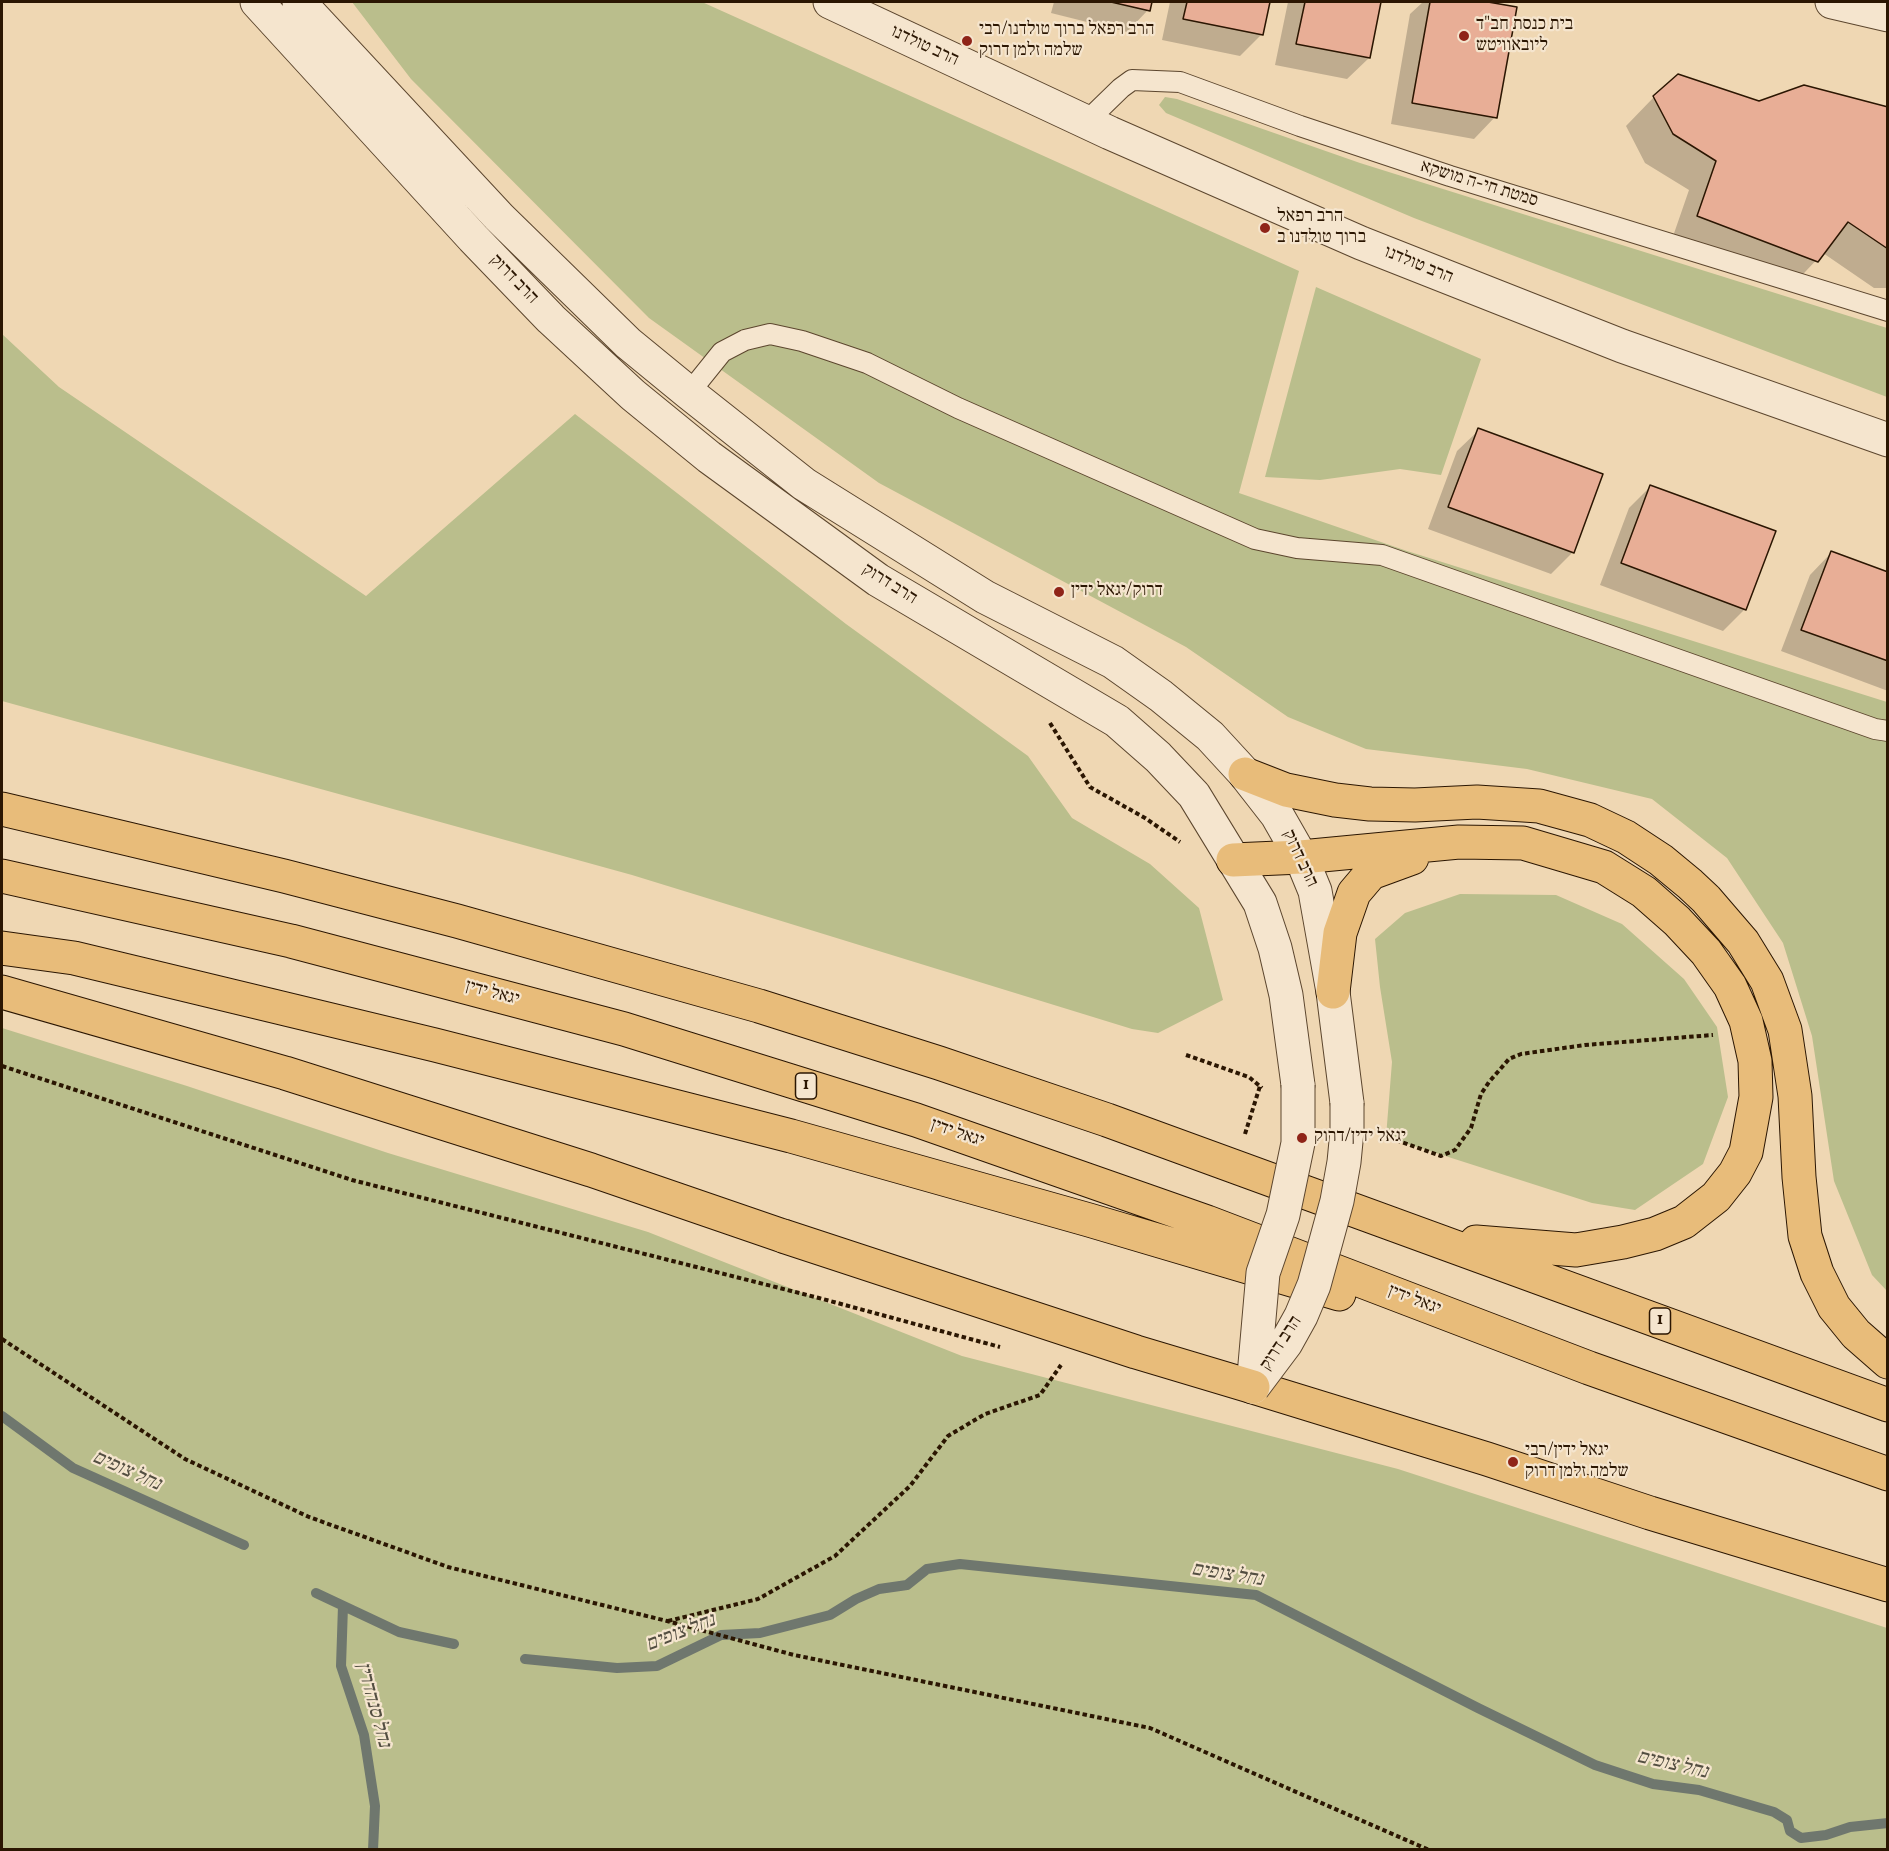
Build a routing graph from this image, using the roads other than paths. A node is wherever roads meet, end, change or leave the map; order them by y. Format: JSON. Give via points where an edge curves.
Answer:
{"nodes":[{"id":1,"x":256,"y":2,"type":"edge"},
{"id":2,"x":299,"y":2,"type":"edge"},
{"id":3,"x":830,"y":2,"type":"edge"},
{"id":4,"x":1832,"y":2,"type":"edge"},
{"id":5,"x":1887,"y":15,"type":"edge"},
{"id":6,"x":1086,"y":122,"type":"junction"},
{"id":7,"x":1887,"y":311,"type":"edge"},
{"id":8,"x":689,"y":393,"type":"junction"},
{"id":9,"x":1887,"y":440,"type":"edge"},
{"id":10,"x":1887,"y":731,"type":"edge"},
{"id":11,"x":1245,"y":774,"type":"junction"},
{"id":12,"x":2,"y":809,"type":"edge"},
{"id":13,"x":1459,"y":842,"type":"junction"},
{"id":14,"x":1301,"y":857,"type":"junction"},
{"id":15,"x":1233,"y":860,"type":"junction"},
{"id":16,"x":2,"y":876,"type":"edge"},
{"id":17,"x":2,"y":948,"type":"edge"},
{"id":18,"x":2,"y":992,"type":"edge"},
{"id":19,"x":1333,"y":993,"type":"junction"},
{"id":20,"x":1432,"y":1238,"type":"junction"},
{"id":21,"x":1887,"y":1362,"type":"edge"},
{"id":22,"x":1588,"y":1368,"type":"junction"},
{"id":23,"x":1253,"y":1387,"type":"junction"},
{"id":24,"x":1887,"y":1405,"type":"edge"},
{"id":25,"x":1887,"y":1474,"type":"edge"},
{"id":26,"x":1887,"y":1585,"type":"edge"}],
"edges":[{"from":1,"to":15,"type":"street","name":"הרב דרוק","via":[[551,319],[633,395],[710,458],[878,580],[1117,721],[1194,795]]},
{"from":2,"to":8,"type":"street","name":"הרב דרוק","via":[[499,218],[628,343]]},
{"from":3,"to":6,"type":"street","name":"הרב טולדנו"},
{"from":4,"to":5,"type":"street"},
{"from":6,"to":7,"type":"lane","name":"סמטת חי-ה מושקא","via":[[1132,80],[1180,82],[1439,173]]},
{"from":6,"to":9,"type":"street","name":"הרב טולדנו","via":[[1501,300]]},
{"from":8,"to":10,"type":"lane","via":[[722,351],[745,340],[770,334],[802,341],[867,363],[958,408],[1255,539],[1297,548],[1382,555]]},
{"from":8,"to":11,"type":"street","name":"הרב דרוק","via":[[804,484],[898,544],[985,597],[1113,662],[1210,736]]},
{"from":11,"to":14,"type":"street","name":"הרב דרוק","via":[[1277,815]]},
{"from":11,"to":21,"type":"highway","via":[[1287,790],[1370,804],[1477,802],[1539,806],[1590,820],[1626,837],[1706,898],[1743,942],[1767,981],[1785,1030],[1795,1096],[1805,1236],[1817,1273],[1834,1307]]},
{"from":12,"to":20,"type":"highway","number":"1","via":[[457,921],[759,1006],[939,1062]]},
{"from":13,"to":14,"type":"highway"},
{"from":13,"to":19,"type":"highway","via":[[1375,872],[1354,893],[1340,933]]},
{"from":13,"to":20,"type":"highway","via":[[1523,843],[1604,867],[1644,892],[1706,952],[1730,986],[1749,1033],[1756,1097],[1746,1152],[1735,1173],[1716,1197],[1684,1222],[1656,1234],[1576,1250]]},
{"from":14,"to":15,"type":"highway"},
{"from":14,"to":19,"type":"street","name":"הרב דרוק","via":[[1315,891]]},
{"from":15,"to":23,"type":"street","name":"הרב דרוק","bridge":true,"via":[[1260,903],[1275,948],[1286,995],[1298,1085],[1298,1143],[1283,1215],[1263,1273]]},
{"from":16,"to":22,"type":"highway","name":"יגאל ידין","number":"1","via":[[291,941],[635,1032],[916,1120],[1174,1210]]},
{"from":17,"to":22,"type":"highway","via":[[74,958],[447,1047],[791,1136],[1101,1223]]},
{"from":18,"to":23,"type":"highway","bridge":true,"via":[[285,1073]]},
{"from":19,"to":23,"type":"street","name":"הרב דרוק","bridge":true,"via":[[1347,1103],[1344,1162],[1314,1285],[1287,1343]]},
{"from":20,"to":24,"type":"highway","number":"1"},
{"from":22,"to":25,"type":"highway","name":"יגאל ידין","number":"1"},
{"from":23,"to":26,"type":"highway"}]}
